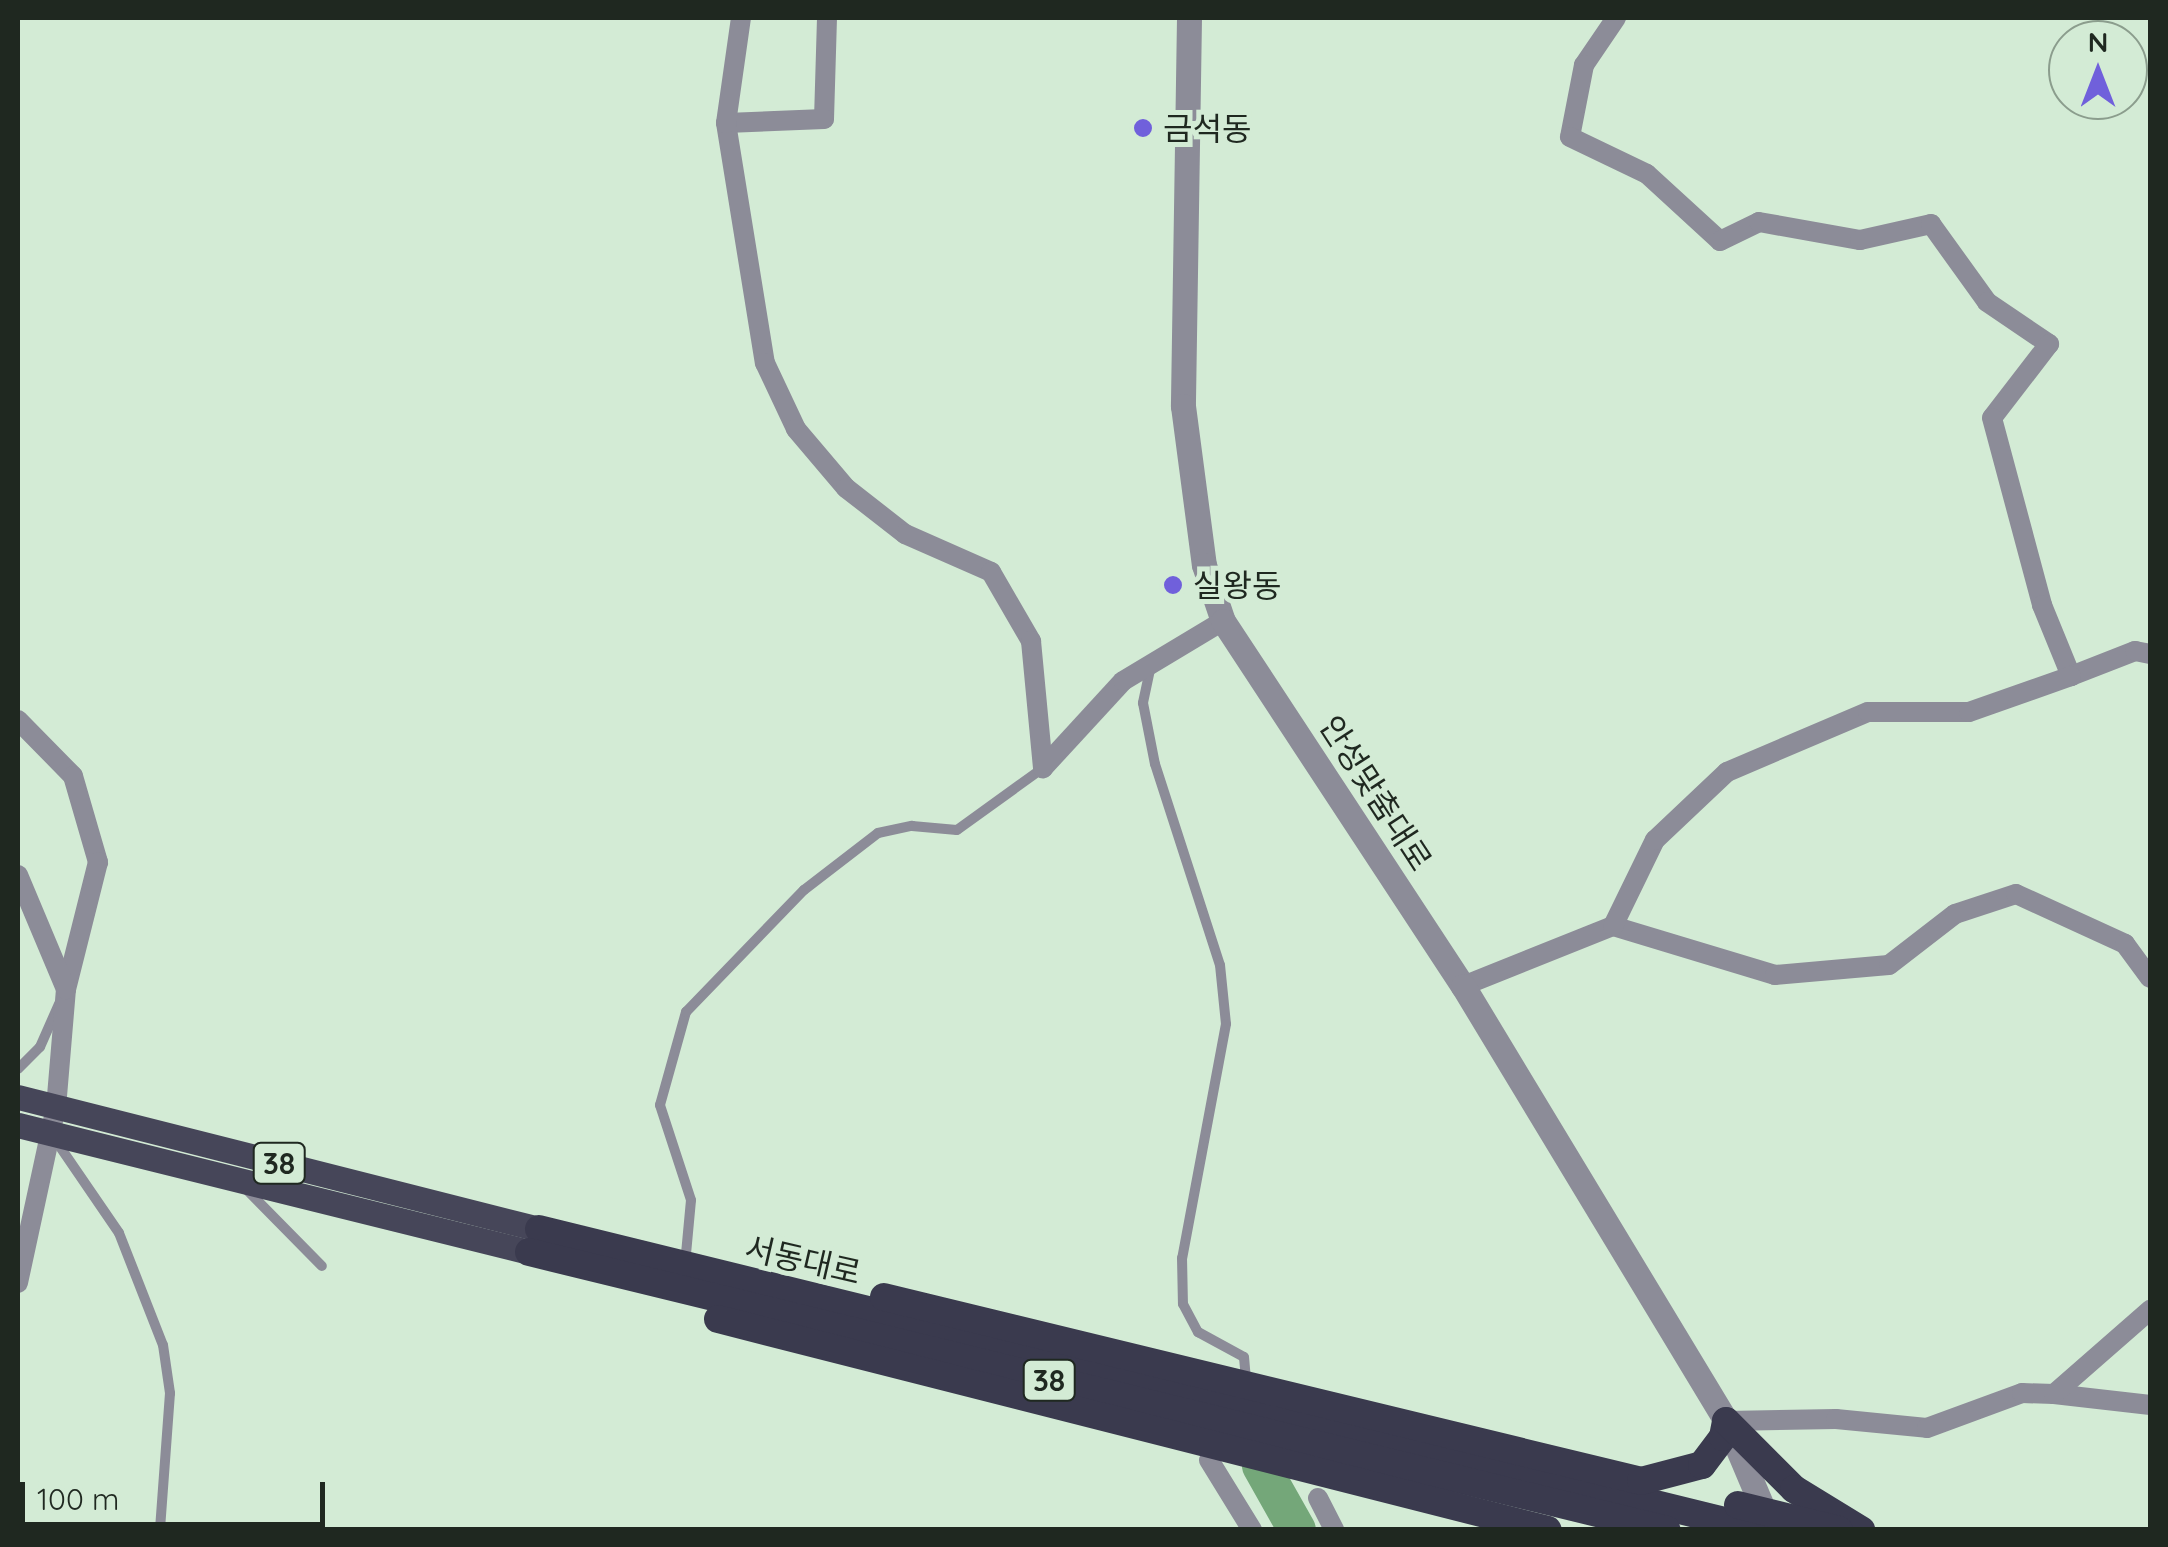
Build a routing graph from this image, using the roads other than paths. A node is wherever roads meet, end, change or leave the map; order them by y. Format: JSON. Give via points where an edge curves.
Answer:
{"nodes":[{"id":1,"x":740,"y":18,"type":"edge"},
{"id":2,"x":827,"y":18,"type":"edge"},
{"id":3,"x":1189,"y":18,"type":"edge"},
{"id":4,"x":1616,"y":18,"type":"edge"},
{"id":5,"x":726,"y":123,"type":"junction"},
{"id":6,"x":1224,"y":621,"type":"junction"},
{"id":7,"x":2150,"y":654,"type":"edge"},
{"id":8,"x":1151,"y":664,"type":"junction"},
{"id":9,"x":2071,"y":676,"type":"junction"},
{"id":10,"x":18,"y":720,"type":"edge"},
{"id":11,"x":1042,"y":768,"type":"junction"},
{"id":12,"x":18,"y":875,"type":"edge"},
{"id":13,"x":1613,"y":926,"type":"junction"},
{"id":14,"x":2150,"y":978,"type":"edge"},
{"id":15,"x":1463,"y":986,"type":"junction"},
{"id":16,"x":66,"y":989,"type":"junction"},
{"id":17,"x":18,"y":1070,"type":"edge"},
{"id":18,"x":18,"y":1096,"type":"edge"},
{"id":19,"x":56,"y":1107,"type":"junction"},
{"id":20,"x":18,"y":1125,"type":"edge"},
{"id":21,"x":50,"y":1134,"type":"junction"},
{"id":22,"x":234,"y":1178,"type":"junction"},
{"id":23,"x":534,"y":1241,"type":"junction"},
{"id":24,"x":686,"y":1254,"type":"junction"},
{"id":25,"x":322,"y":1266,"type":"dead end"},
{"id":26,"x":18,"y":1283,"type":"edge"},
{"id":27,"x":2150,"y":1310,"type":"edge"},
{"id":28,"x":1246,"y":1383,"type":"junction"},
{"id":29,"x":2054,"y":1394,"type":"junction"},
{"id":30,"x":2150,"y":1404,"type":"edge"},
{"id":31,"x":1726,"y":1421,"type":"junction"},
{"id":32,"x":1209,"y":1460,"type":"dead end"},
{"id":33,"x":1642,"y":1481,"type":"junction"},
{"id":34,"x":1572,"y":1495,"type":"junction"},
{"id":35,"x":1318,"y":1498,"type":"dead end"},
{"id":36,"x":1766,"y":1524,"type":"edge"},
{"id":37,"x":160,"y":1530,"type":"edge"},
{"id":38,"x":1252,"y":1530,"type":"edge"},
{"id":39,"x":1334,"y":1530,"type":"edge"},
{"id":40,"x":1548,"y":1530,"type":"edge"},
{"id":41,"x":1667,"y":1530,"type":"edge"},
{"id":42,"x":1838,"y":1530,"type":"edge"},
{"id":43,"x":1861,"y":1530,"type":"edge"}],
"edges":[{"from":1,"to":5,"type":"street"},
{"from":2,"to":5,"type":"street","via":[[824,119]]},
{"from":3,"to":6,"type":"street","name":"안성맞춤대로","via":[[1184,406],[1204,566]]},
{"from":4,"to":9,"type":"street","via":[[1584,66],[1570,136],[1647,174],[1720,241],[1759,222],[1860,240],[1931,224],[1987,302],[2049,344],[1992,418],[2042,605]]},
{"from":5,"to":11,"type":"street","via":[[766,363],[796,429],[846,488],[905,534],[992,572],[1031,641]]},
{"from":6,"to":8,"type":"street"},
{"from":6,"to":15,"type":"street","name":"안성맞춤대로"},
{"from":7,"to":9,"type":"street","via":[[2135,652]]},
{"from":8,"to":11,"type":"street","via":[[1123,681]]},
{"from":8,"to":28,"type":"lane","via":[[1143,702],[1155,764],[1220,965],[1226,1024],[1182,1258],[1183,1304],[1198,1332],[1244,1357]]},
{"from":9,"to":13,"type":"street","via":[[1969,712],[1868,712],[1727,772],[1655,840]]},
{"from":10,"to":16,"type":"street","via":[[73,776],[98,862]]},
{"from":11,"to":24,"type":"lane","via":[[957,830],[912,826],[878,833],[804,890],[686,1012],[660,1105],[691,1200]]},
{"from":12,"to":16,"type":"street"},
{"from":13,"to":14,"type":"street","via":[[1775,975],[1889,965],[1954,914],[2016,894],[2125,944]]},
{"from":13,"to":15,"type":"street"},
{"from":15,"to":31,"type":"street","name":"안성맞춤대로"},
{"from":16,"to":17,"type":"lane","via":[[40,1047]]},
{"from":16,"to":19,"type":"street"},
{"from":18,"to":19,"type":"main road","name":"서동대로","number":"38"},
{"from":19,"to":21,"type":"street"},
{"from":19,"to":23,"type":"main road","name":"서동대로","number":"38"},
{"from":20,"to":21,"type":"main road","name":"서동대로","number":"38"},
{"from":21,"to":22,"type":"main road","name":"서동대로","number":"38"},
{"from":21,"to":26,"type":"street"},
{"from":21,"to":37,"type":"lane","via":[[119,1233],[163,1345],[170,1393]]},
{"from":22,"to":23,"type":"main road","name":"서동대로","number":"38"},
{"from":22,"to":25,"type":"lane"},
{"from":23,"to":24,"type":"highway"},
{"from":23,"to":34,"type":"highway","name":"서동대로","number":"38"},
{"from":23,"to":40,"type":"highway","via":[[621,1294]]},
{"from":24,"to":28,"type":"highway"},
{"from":27,"to":29,"type":"street"},
{"from":28,"to":33,"type":"highway"},
{"from":29,"to":30,"type":"street"},
{"from":29,"to":31,"type":"street","via":[[2022,1393],[1927,1428],[1836,1419]]},
{"from":31,"to":33,"type":"highway","via":[[1723,1437],[1702,1465]]},
{"from":31,"to":36,"type":"street","name":"안성맞춤대로"},
{"from":31,"to":43,"type":"highway","via":[[1794,1489]]},
{"from":32,"to":38,"type":"street"},
{"from":33,"to":36,"type":"highway"},
{"from":34,"to":36,"type":"highway","number":"38"},
{"from":34,"to":41,"type":"highway","number":"38"},
{"from":35,"to":39,"type":"street"},
{"from":36,"to":42,"type":"highway"}]}
